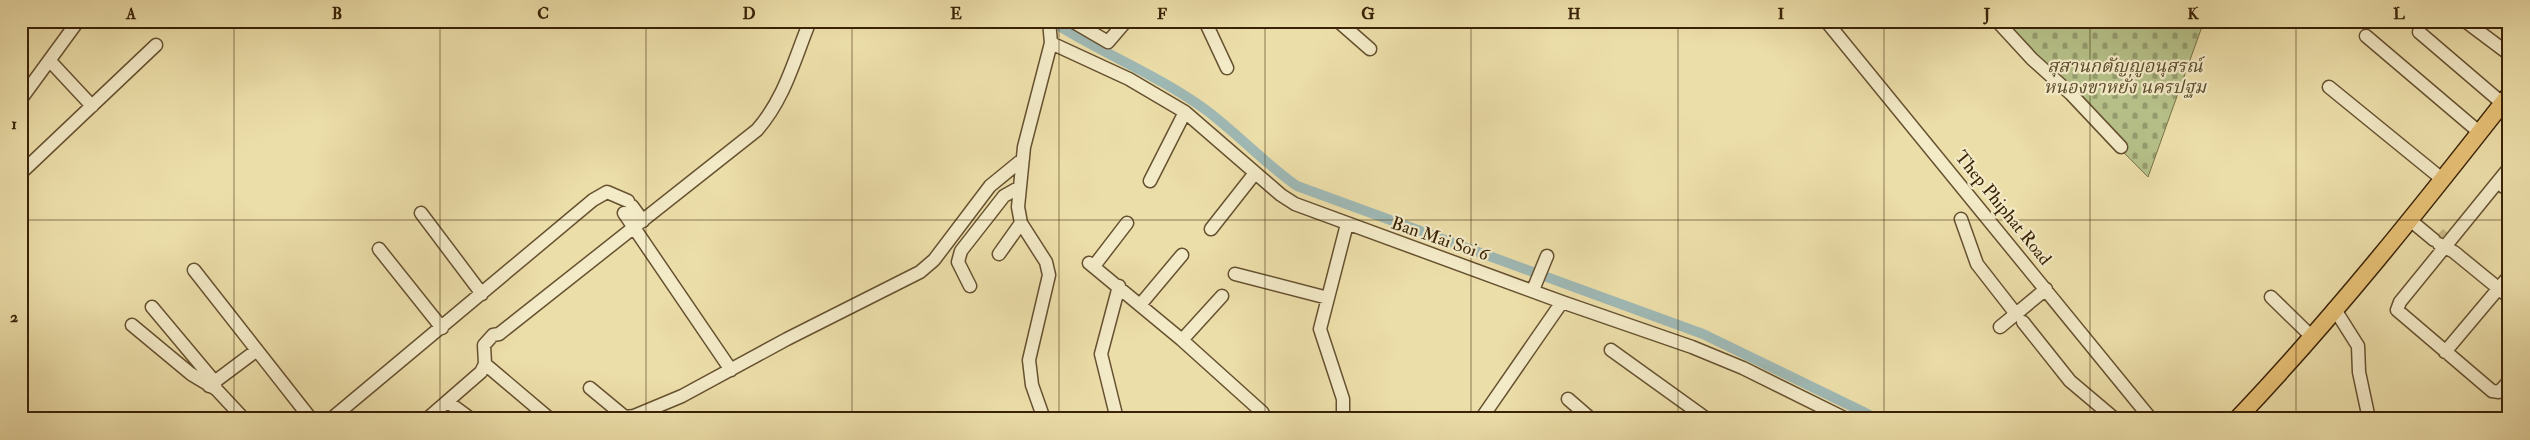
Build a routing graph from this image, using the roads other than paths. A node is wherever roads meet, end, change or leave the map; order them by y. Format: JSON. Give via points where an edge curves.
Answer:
{"nodes":[{"id":1,"x":78,"y":21,"type":"edge"},
{"id":2,"x":810,"y":21,"type":"edge"},
{"id":3,"x":1072,"y":21,"type":"edge"},
{"id":4,"x":1126,"y":21,"type":"edge"},
{"id":5,"x":1205,"y":21,"type":"edge"},
{"id":6,"x":1338,"y":21,"type":"edge"},
{"id":7,"x":1826,"y":21,"type":"edge"},
{"id":8,"x":1997,"y":21,"type":"edge"},
{"id":9,"x":2465,"y":21,"type":"edge"},
{"id":10,"x":1050,"y":23,"type":"edge"},
{"id":11,"x":2419,"y":32,"type":"dead end"},
{"id":12,"x":2366,"y":36,"type":"dead end"},
{"id":13,"x":1051,"y":43,"type":"junction"},
{"id":14,"x":156,"y":45,"type":"dead end"},
{"id":15,"x":1370,"y":49,"type":"dead end"},
{"id":16,"x":2509,"y":54,"type":"edge"},
{"id":17,"x":50,"y":61,"type":"junction"},
{"id":18,"x":1228,"y":68,"type":"dead end"},
{"id":19,"x":2329,"y":88,"type":"dead end"},
{"id":20,"x":21,"y":99,"type":"edge"},
{"id":21,"x":2506,"y":99,"type":"edge"},
{"id":22,"x":92,"y":106,"type":"junction"},
{"id":23,"x":1185,"y":112,"type":"junction"},
{"id":24,"x":2479,"y":132,"type":"junction"},
{"id":25,"x":2121,"y":147,"type":"dead end"},
{"id":26,"x":1023,"y":159,"type":"junction"},
{"id":27,"x":2509,"y":168,"type":"edge"},
{"id":28,"x":1255,"y":172,"type":"junction"},
{"id":29,"x":21,"y":173,"type":"edge"},
{"id":30,"x":2442,"y":179,"type":"junction"},
{"id":31,"x":1150,"y":181,"type":"dead end"},
{"id":32,"x":2498,"y":182,"type":"junction"},
{"id":33,"x":1020,"y":187,"type":"junction"},
{"id":34,"x":2509,"y":191,"type":"edge"},
{"id":35,"x":421,"y":213,"type":"dead end"},
{"id":36,"x":2413,"y":216,"type":"junction"},
{"id":37,"x":1961,"y":219,"type":"dead end"},
{"id":38,"x":1021,"y":223,"type":"junction"},
{"id":39,"x":1128,"y":223,"type":"dead end"},
{"id":40,"x":1347,"y":224,"type":"junction"},
{"id":41,"x":639,"y":225,"type":"junction"},
{"id":42,"x":1211,"y":229,"type":"dead end"},
{"id":43,"x":2443,"y":242,"type":"junction"},
{"id":44,"x":379,"y":249,"type":"dead end"},
{"id":45,"x":999,"y":254,"type":"dead end"},
{"id":46,"x":1182,"y":255,"type":"dead end"},
{"id":47,"x":1547,"y":256,"type":"dead end"},
{"id":48,"x":194,"y":270,"type":"dead end"},
{"id":49,"x":1235,"y":274,"type":"dead end"},
{"id":50,"x":2509,"y":276,"type":"edge"},
{"id":51,"x":1537,"y":281,"type":"junction"},
{"id":52,"x":970,"y":286,"type":"dead end"},
{"id":53,"x":1118,"y":286,"type":"junction"},
{"id":54,"x":2046,"y":289,"type":"junction"},
{"id":55,"x":2504,"y":293,"type":"edge"},
{"id":56,"x":482,"y":294,"type":"junction"},
{"id":57,"x":1222,"y":296,"type":"dead end"},
{"id":58,"x":2271,"y":297,"type":"dead end"},
{"id":59,"x":1328,"y":298,"type":"junction"},
{"id":60,"x":1562,"y":302,"type":"junction"},
{"id":61,"x":1140,"y":305,"type":"junction"},
{"id":62,"x":152,"y":307,"type":"dead end"},
{"id":63,"x":2334,"y":308,"type":"junction"},
{"id":64,"x":2020,"y":318,"type":"junction"},
{"id":65,"x":132,"y":326,"type":"dead end"},
{"id":66,"x":2000,"y":327,"type":"dead end"},
{"id":67,"x":442,"y":328,"type":"junction"},
{"id":68,"x":2312,"y":336,"type":"junction"},
{"id":69,"x":1182,"y":340,"type":"junction"},
{"id":70,"x":257,"y":350,"type":"junction"},
{"id":71,"x":1611,"y":350,"type":"dead end"},
{"id":72,"x":2445,"y":352,"type":"junction"},
{"id":73,"x":484,"y":358,"type":"junction"},
{"id":74,"x":730,"y":370,"type":"junction"},
{"id":75,"x":2509,"y":381,"type":"edge"},
{"id":76,"x":213,"y":386,"type":"junction"},
{"id":77,"x":590,"y":388,"type":"dead end"},
{"id":78,"x":1568,"y":399,"type":"dead end"},
{"id":79,"x":448,"y":402,"type":"junction"},
{"id":80,"x":1823,"y":414,"type":"edge"},
{"id":81,"x":244,"y":419,"type":"edge"},
{"id":82,"x":311,"y":419,"type":"edge"},
{"id":83,"x":331,"y":419,"type":"edge"},
{"id":84,"x":428,"y":419,"type":"edge"},
{"id":85,"x":470,"y":419,"type":"edge"},
{"id":86,"x":550,"y":419,"type":"edge"},
{"id":87,"x":1044,"y":419,"type":"edge"},
{"id":88,"x":1117,"y":419,"type":"edge"},
{"id":89,"x":1266,"y":419,"type":"edge"},
{"id":90,"x":1343,"y":419,"type":"edge"},
{"id":91,"x":1481,"y":419,"type":"edge"},
{"id":92,"x":1591,"y":419,"type":"edge"},
{"id":93,"x":1707,"y":419,"type":"edge"},
{"id":94,"x":1846,"y":419,"type":"edge"},
{"id":95,"x":2115,"y":419,"type":"edge"},
{"id":96,"x":2151,"y":419,"type":"edge"},
{"id":97,"x":2237,"y":419,"type":"edge"},
{"id":98,"x":2369,"y":419,"type":"edge"}],
"edges":[{"from":1,"to":17,"type":"street"},
{"from":2,"to":41,"type":"street","via":[[786,86],[771,114],[738,147]]},
{"from":3,"to":4,"type":"street","via":[[1108,42]]},
{"from":5,"to":18,"type":"street"},
{"from":6,"to":15,"type":"street"},
{"from":7,"to":54,"type":"street","name":"Thep Phiphat Road"},
{"from":8,"to":25,"type":"street"},
{"from":9,"to":16,"type":"street"},
{"from":10,"to":13,"type":"street"},
{"from":11,"to":21,"type":"street"},
{"from":12,"to":24,"type":"street"},
{"from":13,"to":23,"type":"street","name":"Ban Mai Soi 6","via":[[1129,79]]},
{"from":13,"to":26,"type":"street"},
{"from":14,"to":22,"type":"street"},
{"from":17,"to":20,"type":"street"},
{"from":17,"to":22,"type":"street"},
{"from":19,"to":30,"type":"street"},
{"from":21,"to":24,"type":"main road"},
{"from":22,"to":29,"type":"street"},
{"from":23,"to":28,"type":"street","name":"Ban Mai Soi 6"},
{"from":23,"to":31,"type":"street"},
{"from":24,"to":30,"type":"main road"},
{"from":26,"to":33,"type":"street"},
{"from":26,"to":74,"type":"street","via":[[990,186],[934,260],[920,272]]},
{"from":27,"to":32,"type":"street"},
{"from":28,"to":40,"type":"street","name":"Ban Mai Soi 6","via":[[1295,204]]},
{"from":28,"to":42,"type":"street"},
{"from":30,"to":36,"type":"main road"},
{"from":32,"to":34,"type":"street"},
{"from":32,"to":43,"type":"street"},
{"from":33,"to":38,"type":"street","via":[[1018,207]]},
{"from":33,"to":52,"type":"street","via":[[1004,196],[961,250],[958,262]]},
{"from":35,"to":56,"type":"street"},
{"from":36,"to":43,"type":"street"},
{"from":36,"to":63,"type":"main road"},
{"from":37,"to":64,"type":"street","via":[[1977,264]]},
{"from":38,"to":45,"type":"street"},
{"from":38,"to":87,"type":"street","via":[[1046,262],[1050,275],[1029,360],[1032,386]]},
{"from":39,"to":53,"type":"street","via":[[1091,264]]},
{"from":40,"to":51,"type":"street","name":"Ban Mai Soi 6"},
{"from":40,"to":59,"type":"street"},
{"from":41,"to":56,"type":"street","via":[[615,194],[607,192],[593,200]]},
{"from":41,"to":73,"type":"street","via":[[499,334],[493,335],[484,345]]},
{"from":41,"to":74,"type":"street"},
{"from":43,"to":55,"type":"street"},
{"from":43,"to":72,"type":"street","via":[[2397,310]]},
{"from":44,"to":67,"type":"street"},
{"from":46,"to":61,"type":"street"},
{"from":47,"to":51,"type":"street"},
{"from":48,"to":70,"type":"street"},
{"from":49,"to":59,"type":"street"},
{"from":50,"to":55,"type":"street"},
{"from":51,"to":60,"type":"street","name":"Ban Mai Soi 6"},
{"from":53,"to":61,"type":"street"},
{"from":53,"to":88,"type":"street","via":[[1101,354]]},
{"from":54,"to":64,"type":"street"},
{"from":54,"to":96,"type":"street","name":"Thep Phiphat Road"},
{"from":55,"to":72,"type":"street"},
{"from":56,"to":67,"type":"street"},
{"from":57,"to":69,"type":"street"},
{"from":58,"to":68,"type":"street"},
{"from":59,"to":90,"type":"street","via":[[1320,335],[1343,399]]},
{"from":60,"to":80,"type":"street","name":"Ban Mai Soi 6","via":[[1692,347]]},
{"from":60,"to":91,"type":"street"},
{"from":61,"to":69,"type":"street"},
{"from":62,"to":76,"type":"street"},
{"from":63,"to":68,"type":"main road"},
{"from":63,"to":98,"type":"street","via":[[2358,346]]},
{"from":64,"to":66,"type":"street"},
{"from":64,"to":95,"type":"street","via":[[2070,381]]},
{"from":65,"to":76,"type":"street"},
{"from":67,"to":83,"type":"street"},
{"from":68,"to":97,"type":"main road"},
{"from":69,"to":89,"type":"street"},
{"from":70,"to":76,"type":"street"},
{"from":70,"to":82,"type":"street"},
{"from":71,"to":93,"type":"street"},
{"from":72,"to":75,"type":"street","via":[[2492,391],[2500,392]]},
{"from":73,"to":79,"type":"street","via":[[481,372]]},
{"from":73,"to":86,"type":"street"},
{"from":74,"to":77,"type":"street","via":[[682,396],[634,416],[625,416]]},
{"from":76,"to":81,"type":"street"},
{"from":78,"to":92,"type":"street"},
{"from":79,"to":84,"type":"street"},
{"from":79,"to":85,"type":"street"},
{"from":80,"to":94,"type":"street","name":"Ban Mai Soi 6"}]}
